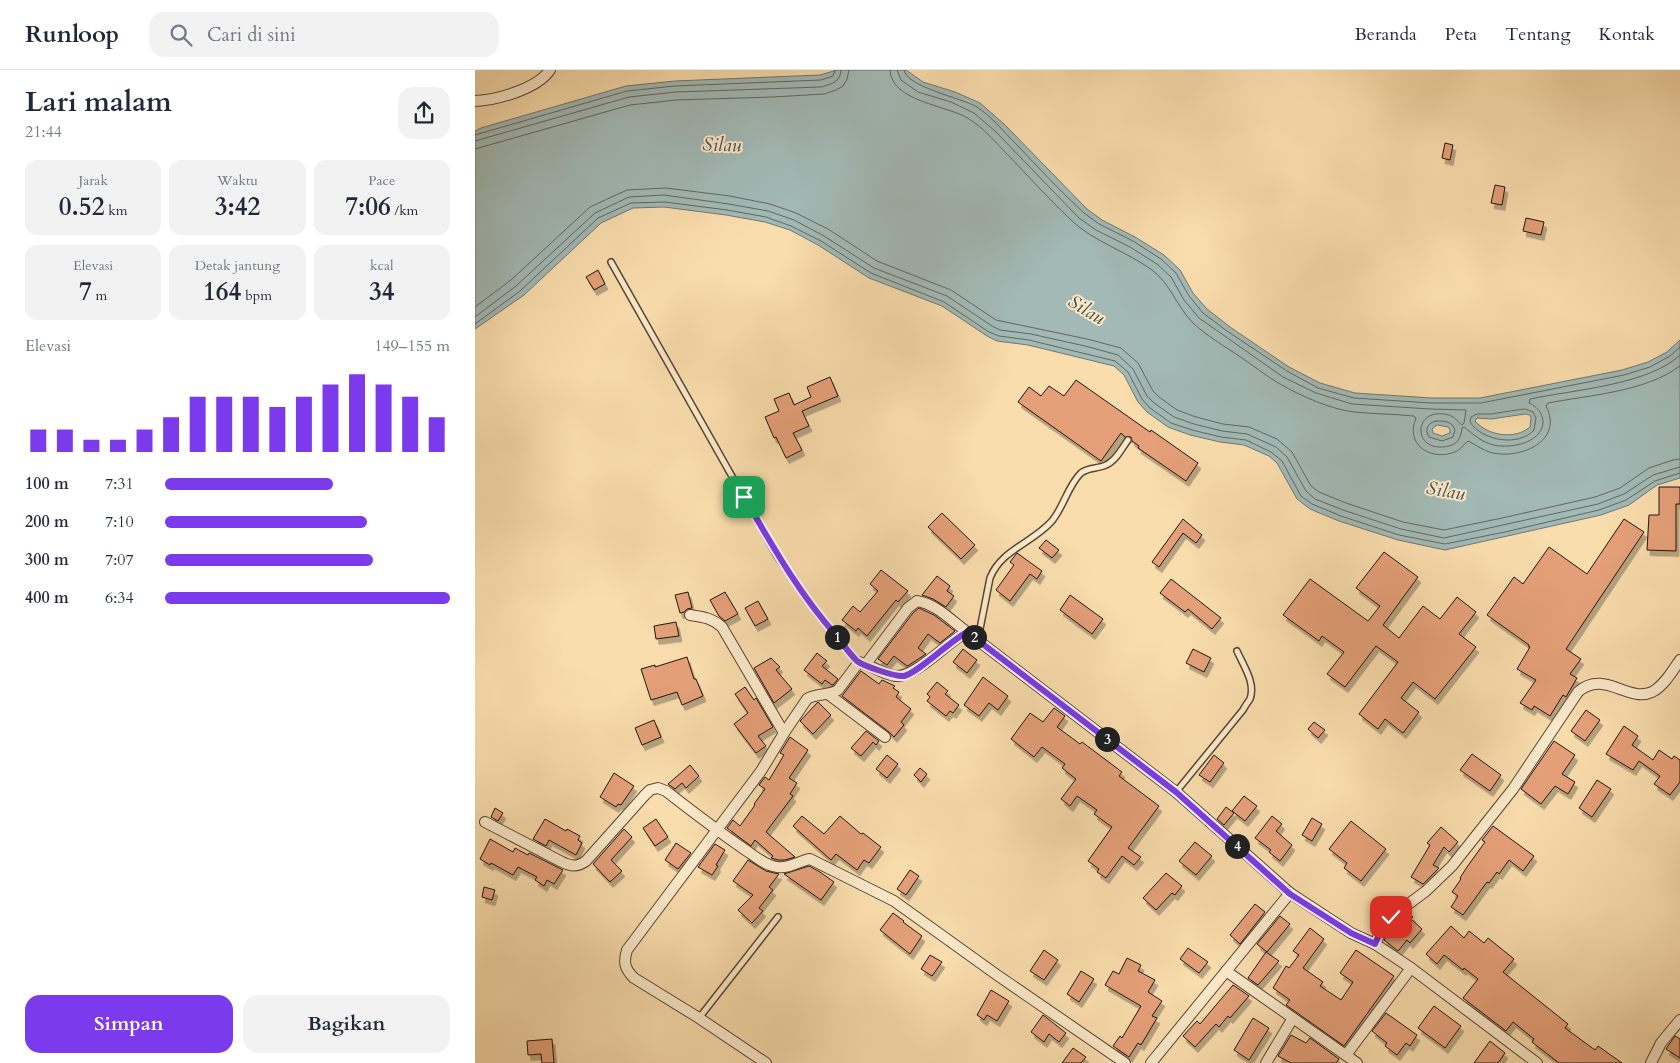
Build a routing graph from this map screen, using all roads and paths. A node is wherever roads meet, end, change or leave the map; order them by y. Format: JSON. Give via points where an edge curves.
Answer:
{"nodes":[{"id":1,"x":550,"y":70,"type":"edge"},
{"id":2,"x":475,"y":101,"type":"edge"},
{"id":3,"x":611,"y":262,"type":"dead end"},
{"id":4,"x":1128,"y":440,"type":"dead end"},
{"id":5,"x":691,"y":615,"type":"dead end"},
{"id":6,"x":967,"y":632,"type":"junction"},
{"id":7,"x":977,"y":640,"type":"junction"},
{"id":8,"x":1237,"y":651,"type":"dead end"},
{"id":9,"x":1680,"y":660,"type":"edge"},
{"id":10,"x":862,"y":663,"type":"junction"},
{"id":11,"x":829,"y":694,"type":"junction"},
{"id":12,"x":784,"y":733,"type":"junction"},
{"id":13,"x":885,"y":737,"type":"dead end"},
{"id":14,"x":1176,"y":792,"type":"junction"},
{"id":15,"x":485,"y":822,"type":"dead end"},
{"id":16,"x":717,"y":831,"type":"junction"},
{"id":17,"x":1290,"y":894,"type":"junction"},
{"id":18,"x":778,"y":917,"type":"dead end"},
{"id":19,"x":1375,"y":944,"type":"junction"},
{"id":20,"x":1411,"y":968,"type":"junction"},
{"id":21,"x":1226,"y":971,"type":"junction"},
{"id":22,"x":699,"y":1018,"type":"junction"},
{"id":23,"x":1293,"y":1018,"type":"junction"},
{"id":24,"x":1680,"y":1020,"type":"edge"},
{"id":25,"x":1346,"y":1055,"type":"junction"},
{"id":26,"x":766,"y":1063,"type":"edge"},
{"id":27,"x":1125,"y":1063,"type":"edge"},
{"id":28,"x":1151,"y":1063,"type":"edge"},
{"id":29,"x":1266,"y":1063,"type":"edge"},
{"id":30,"x":1357,"y":1063,"type":"edge"},
{"id":31,"x":1537,"y":1063,"type":"edge"},
{"id":32,"x":1651,"y":1063,"type":"edge"}],
"edges":[{"from":1,"to":2,"type":"street","via":[[533,84],[513,93]]},
{"from":3,"to":10,"type":"lane","via":[[777,556],[819,616]]},
{"from":4,"to":7,"type":"lane","via":[[1106,466],[1081,473],[1052,521],[1004,556],[993,568]]},
{"from":5,"to":12,"type":"street","via":[[709,618],[722,627]]},
{"from":6,"to":7,"type":"street"},
{"from":6,"to":10,"type":"street","via":[[905,676],[895,676]]},
{"from":6,"to":10,"type":"street","via":[[940,611],[917,601]]},
{"from":7,"to":14,"type":"street"},
{"from":8,"to":14,"type":"lane","via":[[1249,676],[1250,698]]},
{"from":9,"to":19,"type":"street","via":[[1659,687],[1647,694],[1601,684],[1585,686],[1578,692],[1513,789],[1452,866],[1426,891],[1391,917]]},
{"from":10,"to":11,"type":"street","via":[[838,690]]},
{"from":11,"to":12,"type":"street","via":[[807,699]]},
{"from":11,"to":13,"type":"street"},
{"from":12,"to":16,"type":"street"},
{"from":14,"to":17,"type":"street"},
{"from":15,"to":16,"type":"street","via":[[573,867],[586,861],[644,796],[658,788]]},
{"from":16,"to":22,"type":"street","via":[[627,950],[624,960],[626,969],[634,978]]},
{"from":16,"to":27,"type":"street","via":[[763,862],[786,868],[811,859],[894,902]]},
{"from":17,"to":19,"type":"street","via":[[1351,933]]},
{"from":17,"to":21,"type":"street"},
{"from":18,"to":22,"type":"lane"},
{"from":19,"to":20,"type":"street"},
{"from":20,"to":25,"type":"street"},
{"from":20,"to":31,"type":"street"},
{"from":21,"to":23,"type":"street"},
{"from":21,"to":28,"type":"street"},
{"from":22,"to":26,"type":"street"},
{"from":23,"to":25,"type":"street"},
{"from":23,"to":29,"type":"street"},
{"from":24,"to":32,"type":"street","via":[[1661,1043]]},
{"from":25,"to":30,"type":"street"}]}
